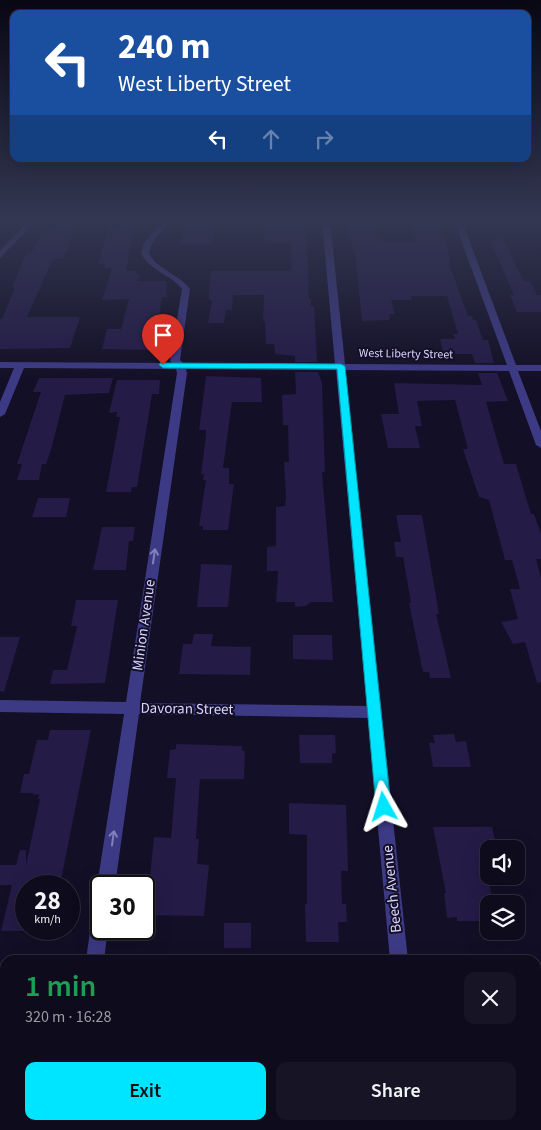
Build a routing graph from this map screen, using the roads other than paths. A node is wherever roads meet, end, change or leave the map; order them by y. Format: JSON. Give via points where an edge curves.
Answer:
{"nodes":[{"id":1,"x":171,"y":274,"type":"edge"},
{"id":2,"x":331,"y":274,"type":"edge"},
{"id":3,"x":477,"y":274,"type":"edge"},
{"id":4,"x":0,"y":365,"type":"edge"},
{"id":5,"x":180,"y":365,"type":"junction"},
{"id":6,"x":20,"y":366,"type":"junction"},
{"id":7,"x":341,"y":366,"type":"junction"},
{"id":8,"x":513,"y":368,"type":"junction"},
{"id":9,"x":541,"y":368,"type":"edge"},
{"id":10,"x":0,"y":414,"type":"edge"},
{"id":11,"x":541,"y":445,"type":"edge"},
{"id":12,"x":0,"y":706,"type":"edge"},
{"id":13,"x":132,"y":709,"type":"junction"},
{"id":14,"x":374,"y":712,"type":"junction"},
{"id":15,"x":108,"y":875,"type":"edge"},
{"id":16,"x":98,"y":940,"type":"edge"},
{"id":17,"x":96,"y":955,"type":"edge"},
{"id":18,"x":398,"y":955,"type":"edge"}],
"edges":[{"from":1,"to":5,"type":"street","name":"Minion Avenue","via":[[186,287],[175,361]]},
{"from":2,"to":7,"type":"street","name":"Beech Avenue"},
{"from":3,"to":8,"type":"street"},
{"from":4,"to":6,"type":"street","name":"West Liberty Street"},
{"from":5,"to":6,"type":"street","name":"West Liberty Street"},
{"from":5,"to":7,"type":"street","name":"West Liberty Street"},
{"from":13,"to":5,"type":"street","name":"Minion Avenue","one_way":true,"via":[[182,373]]},
{"from":6,"to":10,"type":"street"},
{"from":7,"to":8,"type":"street","name":"West Liberty Street"},
{"from":7,"to":14,"type":"street","name":"Beech Avenue"},
{"from":8,"to":9,"type":"street","name":"West Liberty Street"},
{"from":8,"to":11,"type":"street"},
{"from":12,"to":13,"type":"street","name":"Davoran Street"},
{"from":13,"to":14,"type":"street","name":"Davoran Street"},
{"from":15,"to":13,"type":"street","name":"Minion Avenue","one_way":true},
{"from":14,"to":18,"type":"street","name":"Beech Avenue"},
{"from":16,"to":17,"type":"street"}]}
